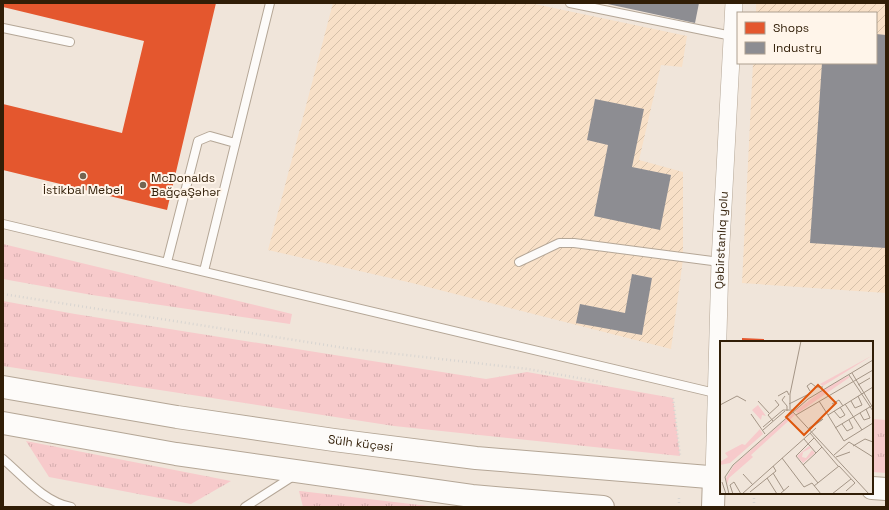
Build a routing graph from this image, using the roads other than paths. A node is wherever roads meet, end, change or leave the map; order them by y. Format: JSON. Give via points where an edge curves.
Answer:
{"nodes":[{"id":1,"x":270,"y":3,"type":"edge"},
{"id":2,"x":570,"y":3,"type":"edge"},
{"id":3,"x":734,"y":3,"type":"edge"},
{"id":4,"x":3,"y":28,"type":"edge"},
{"id":5,"x":732,"y":36,"type":"junction"},
{"id":6,"x":70,"y":42,"type":"dead end"},
{"id":7,"x":235,"y":143,"type":"junction"},
{"id":8,"x":3,"y":224,"type":"edge"},
{"id":9,"x":167,"y":262,"type":"junction"},
{"id":10,"x":519,"y":262,"type":"dead end"},
{"id":11,"x":720,"y":262,"type":"junction"},
{"id":12,"x":204,"y":271,"type":"junction"},
{"id":13,"x":3,"y":387,"type":"edge"},
{"id":14,"x":715,"y":393,"type":"junction"},
{"id":15,"x":3,"y":423,"type":"edge"},
{"id":16,"x":3,"y":459,"type":"edge"},
{"id":17,"x":300,"y":472,"type":"junction"},
{"id":18,"x":718,"y":478,"type":"edge"},
{"id":19,"x":873,"y":488,"type":"edge"},
{"id":20,"x":886,"y":489,"type":"edge"},
{"id":21,"x":65,"y":507,"type":"edge"},
{"id":22,"x":245,"y":507,"type":"edge"},
{"id":23,"x":603,"y":507,"type":"edge"},
{"id":24,"x":713,"y":507,"type":"edge"}],
"edges":[{"from":1,"to":7,"type":"lane"},
{"from":2,"to":5,"type":"lane"},
{"from":3,"to":5,"type":"street","name":"Qəbirstanlıq yolu"},
{"from":4,"to":6,"type":"lane"},
{"from":5,"to":11,"type":"street","name":"Qəbirstanlıq yolu"},
{"from":7,"to":9,"type":"lane","via":[[210,136],[198,140]]},
{"from":7,"to":12,"type":"lane"},
{"from":8,"to":9,"type":"lane"},
{"from":9,"to":12,"type":"lane"},
{"from":10,"to":11,"type":"lane","via":[[559,243],[574,243]]},
{"from":11,"to":14,"type":"street","name":"Qəbirstanlıq yolu"},
{"from":12,"to":14,"type":"lane"},
{"from":13,"to":18,"type":"highway","name":"Sülh küçəsi","via":[[177,417],[334,440],[476,458]]},
{"from":14,"to":18,"type":"street","name":"Qəbirstanlıq yolu"},
{"from":15,"to":17,"type":"highway","via":[[176,454]]},
{"from":16,"to":21,"type":"lane","via":[[46,496]]},
{"from":17,"to":22,"type":"lane"},
{"from":17,"to":23,"type":"highway","via":[[472,496]]},
{"from":18,"to":24,"type":"highway"},
{"from":19,"to":20,"type":"highway"}]}
